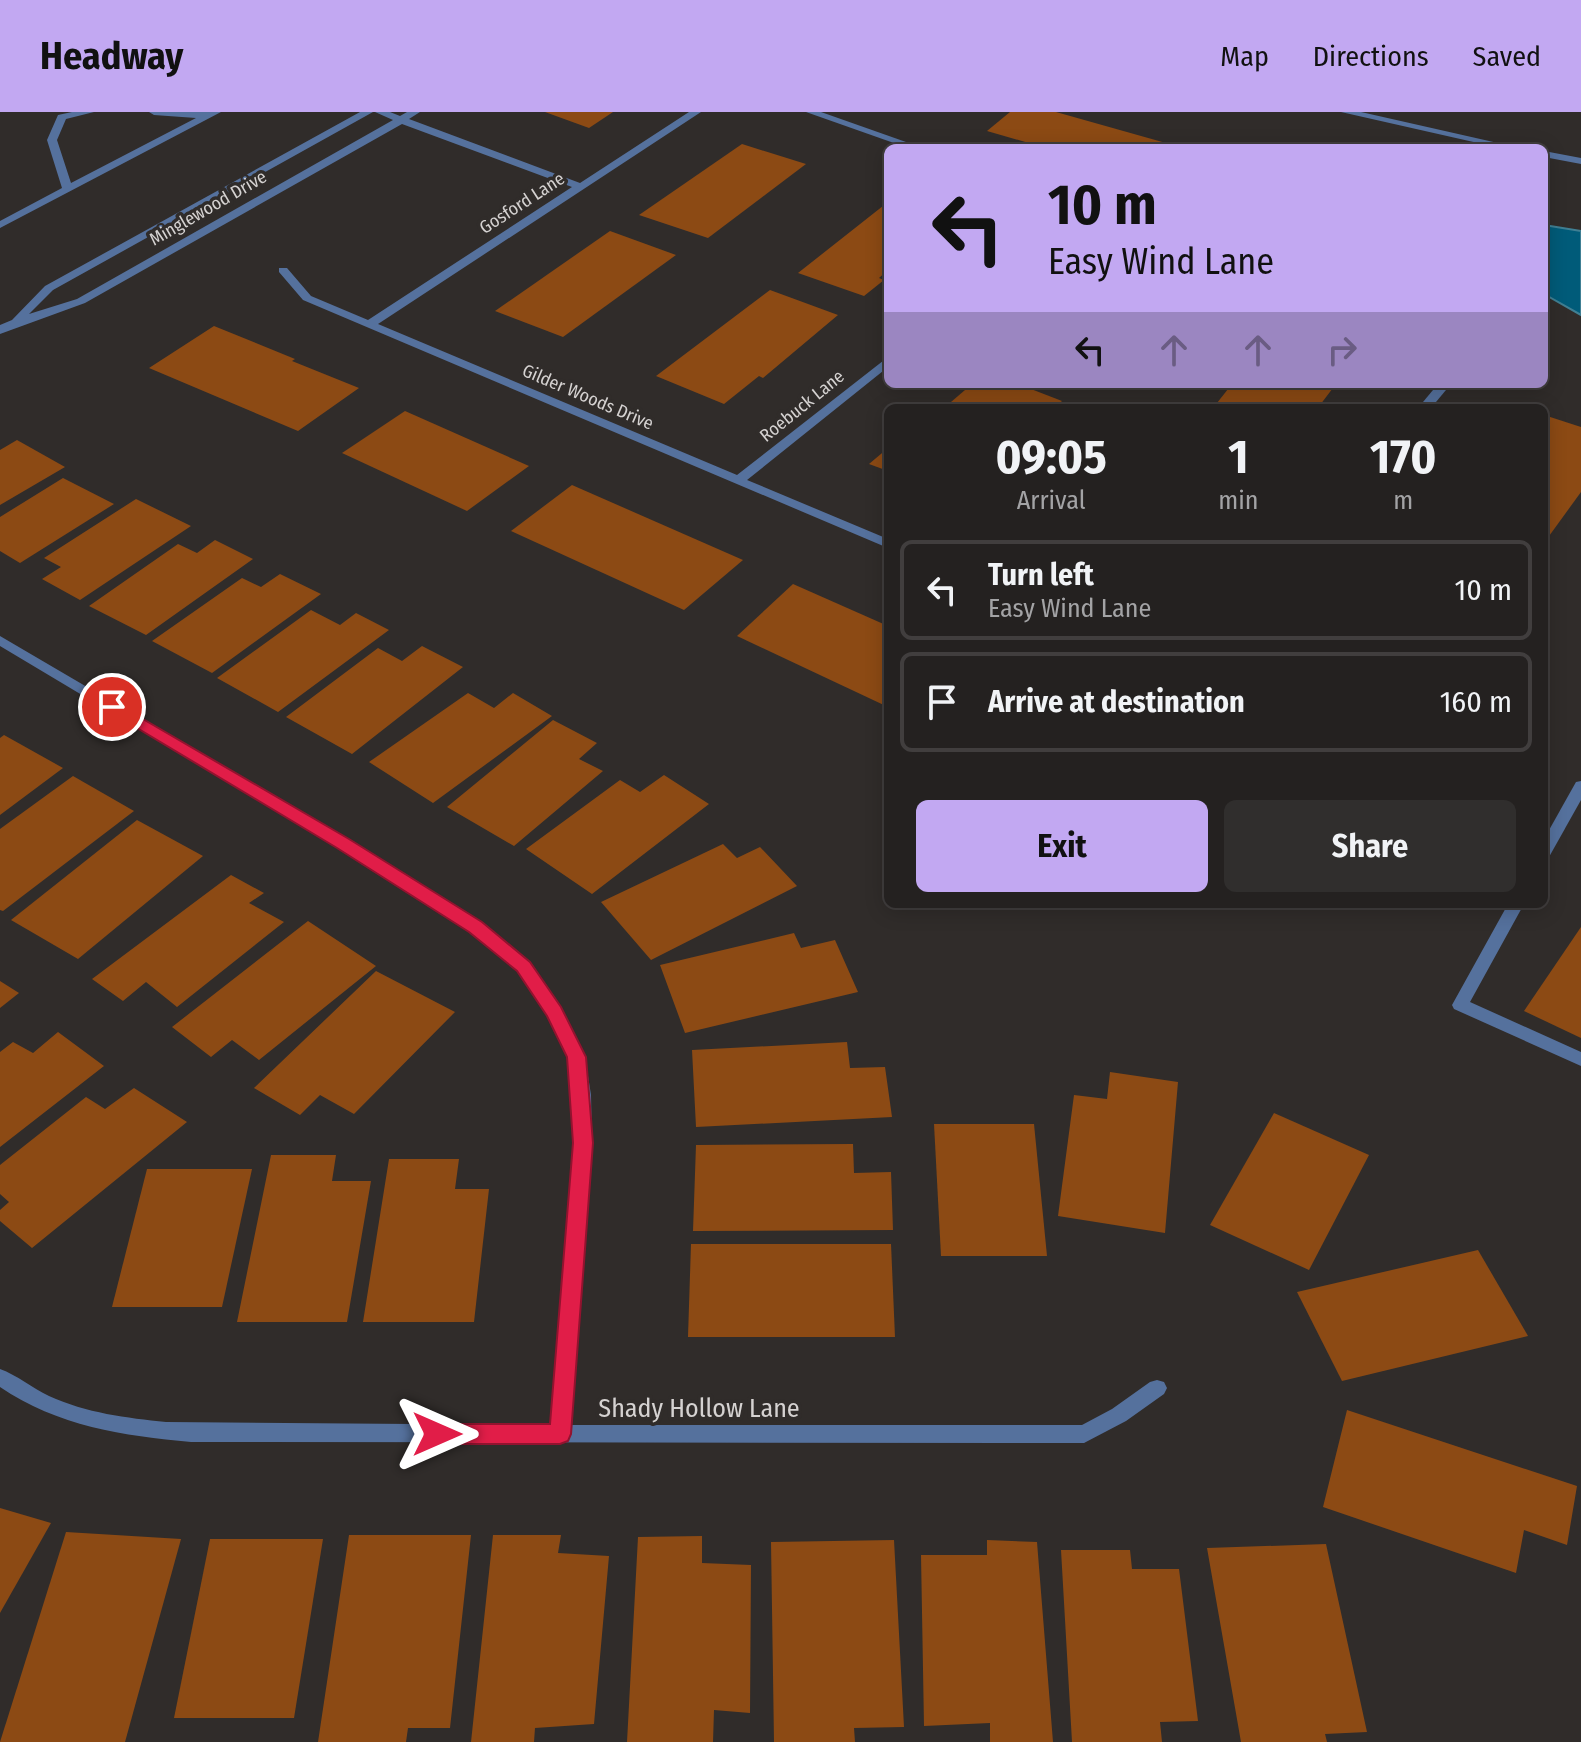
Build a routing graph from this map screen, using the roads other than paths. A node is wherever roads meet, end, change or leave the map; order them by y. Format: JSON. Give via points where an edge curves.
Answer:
{"nodes":[{"id":1,"x":89,"y":112,"type":"edge"},
{"id":2,"x":154,"y":112,"type":"edge"},
{"id":3,"x":368,"y":112,"type":"edge"},
{"id":4,"x":380,"y":112,"type":"edge"},
{"id":5,"x":415,"y":112,"type":"edge"},
{"id":6,"x":696,"y":112,"type":"edge"},
{"id":7,"x":811,"y":112,"type":"edge"},
{"id":8,"x":1346,"y":112,"type":"edge"},
{"id":9,"x":212,"y":114,"type":"edge"},
{"id":10,"x":401,"y":120,"type":"junction"},
{"id":11,"x":906,"y":144,"type":"edge"},
{"id":12,"x":1496,"y":144,"type":"edge"},
{"id":13,"x":1548,"y":155,"type":"edge"},
{"id":14,"x":1581,"y":161,"type":"edge"},
{"id":15,"x":581,"y":187,"type":"junction"},
{"id":16,"x":68,"y":190,"type":"junction"},
{"id":17,"x":0,"y":225,"type":"edge"},
{"id":18,"x":283,"y":270,"type":"dead end"},
{"id":19,"x":13,"y":323,"type":"junction"},
{"id":20,"x":369,"y":324,"type":"junction"},
{"id":21,"x":0,"y":330,"type":"edge"},
{"id":22,"x":884,"y":364,"type":"edge"},
{"id":23,"x":1442,"y":388,"type":"edge"},
{"id":24,"x":1428,"y":404,"type":"edge"},
{"id":25,"x":739,"y":480,"type":"junction"},
{"id":26,"x":884,"y":542,"type":"edge"},
{"id":27,"x":0,"y":640,"type":"edge"},
{"id":28,"x":1581,"y":786,"type":"edge"},
{"id":29,"x":1548,"y":846,"type":"edge"},
{"id":30,"x":1514,"y":908,"type":"edge"},
{"id":31,"x":1581,"y":1059,"type":"edge"},
{"id":32,"x":0,"y":1377,"type":"edge"},
{"id":33,"x":1157,"y":1388,"type":"dead end"},
{"id":34,"x":560,"y":1434,"type":"junction"}],
"edges":[{"from":1,"to":16,"type":"street","via":[[62,117],[52,140]]},
{"from":2,"to":9,"type":"street"},
{"from":3,"to":19,"type":"street","name":"Minglewood Drive","via":[[49,288]]},
{"from":4,"to":10,"type":"street"},
{"from":5,"to":10,"type":"street","name":"Minglewood Drive"},
{"from":6,"to":15,"type":"street","name":"Gosford Lane"},
{"from":7,"to":11,"type":"street"},
{"from":8,"to":12,"type":"street"},
{"from":9,"to":16,"type":"street"},
{"from":10,"to":15,"type":"street"},
{"from":10,"to":19,"type":"street","name":"Minglewood Drive","via":[[81,301]]},
{"from":13,"to":14,"type":"street"},
{"from":15,"to":20,"type":"street","name":"Gosford Lane"},
{"from":16,"to":17,"type":"street"},
{"from":18,"to":20,"type":"street","name":"Gilder Woods Drive","via":[[307,298]]},
{"from":19,"to":21,"type":"street","name":"Minglewood Drive"},
{"from":20,"to":25,"type":"street","name":"Gilder Woods Drive"},
{"from":22,"to":25,"type":"street","name":"Roebuck Lane"},
{"from":23,"to":24,"type":"street"},
{"from":25,"to":26,"type":"street","name":"Gilder Woods Drive"},
{"from":27,"to":34,"type":"street","via":[[343,844],[476,927],[524,967],[577,1057],[582,1095],[583,1143]]},
{"from":28,"to":29,"type":"street"},
{"from":30,"to":31,"type":"street","via":[[1460,1005]]},
{"from":32,"to":34,"type":"street","name":"Shady Hollow Lane","via":[[60,1412],[146,1430]]},
{"from":33,"to":34,"type":"street","name":"Shady Hollow Lane","via":[[1084,1434]]}]}
